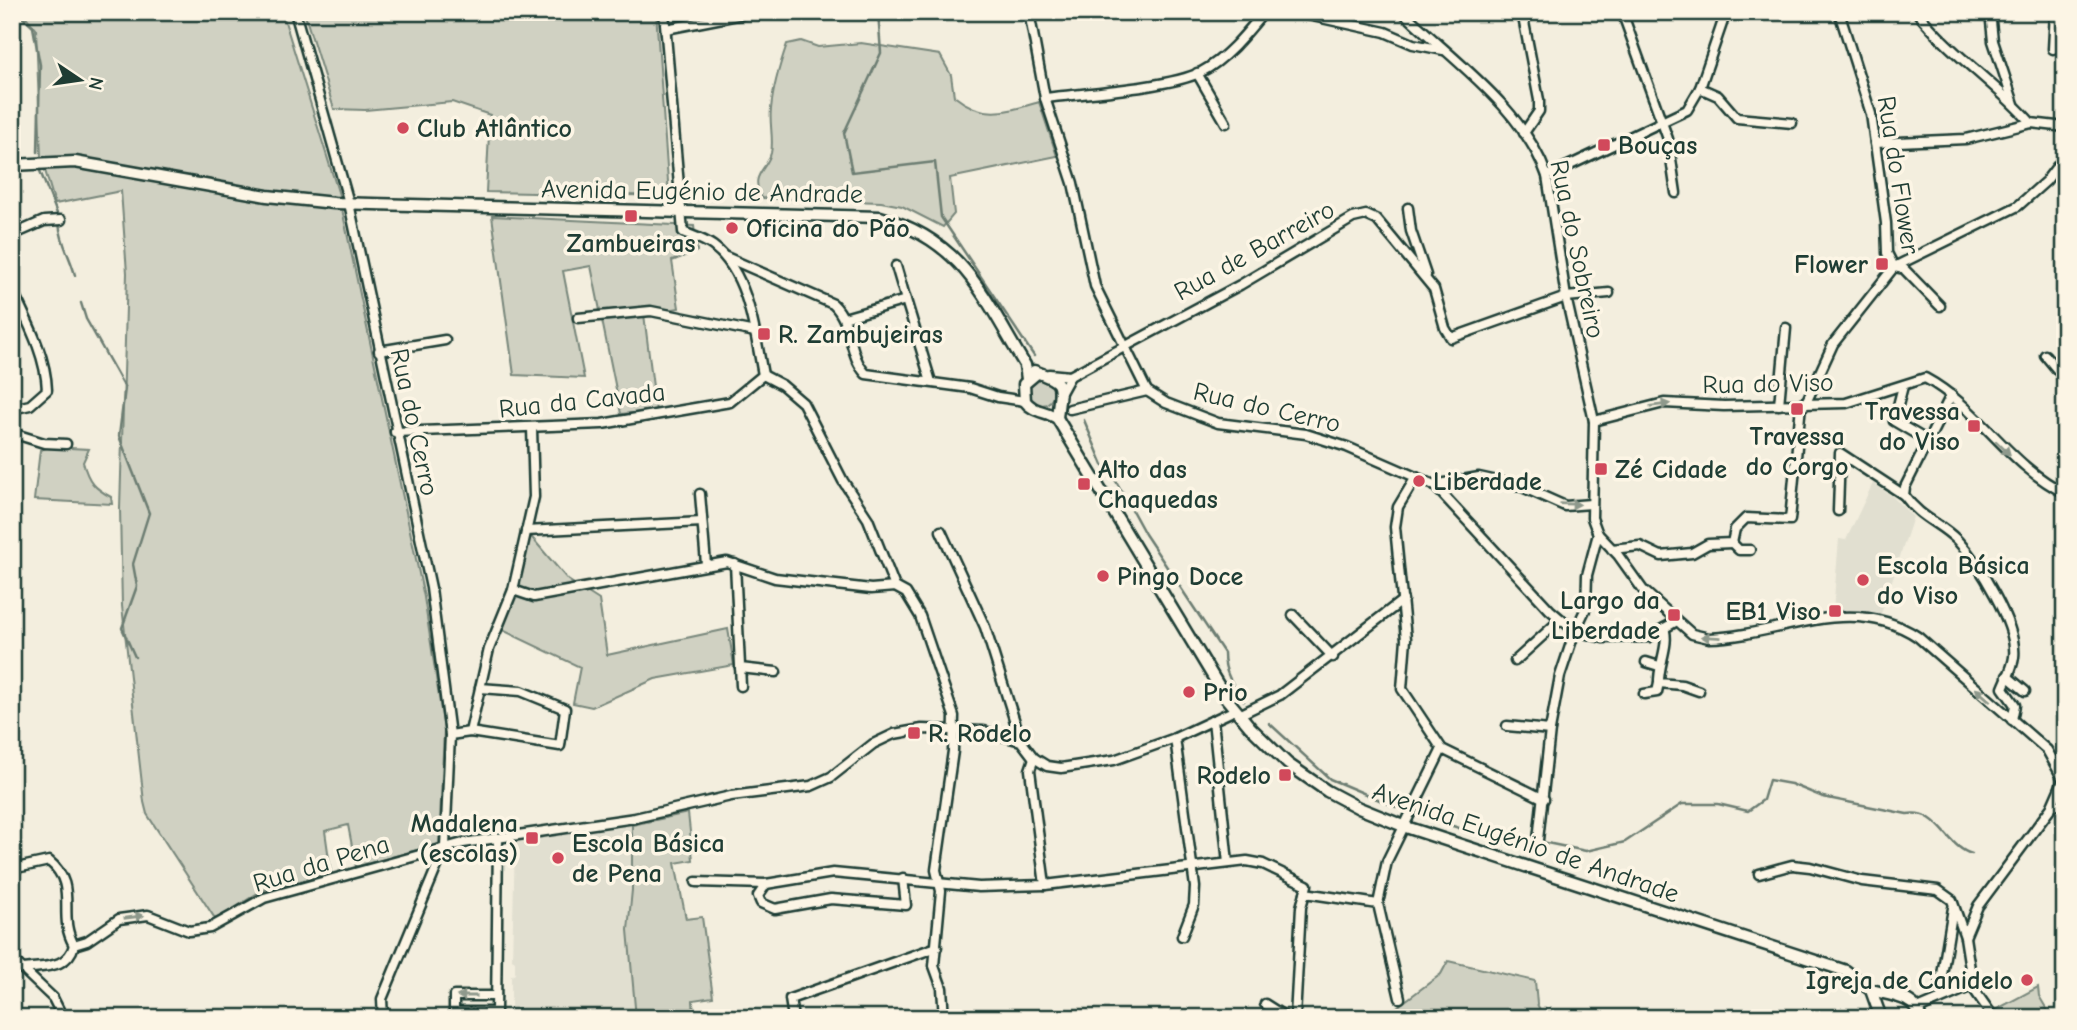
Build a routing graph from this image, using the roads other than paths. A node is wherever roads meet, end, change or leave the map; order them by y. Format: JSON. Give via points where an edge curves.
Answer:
{"nodes":[{"id":1,"x":295,"y":12,"type":"edge"},
{"id":2,"x":664,"y":12,"type":"edge"},
{"id":3,"x":753,"y":12,"type":"edge"},
{"id":4,"x":1030,"y":12,"type":"edge"},
{"id":5,"x":1264,"y":12,"type":"edge"},
{"id":6,"x":1294,"y":12,"type":"edge"},
{"id":7,"x":1403,"y":12,"type":"edge"},
{"id":8,"x":1522,"y":12,"type":"edge"},
{"id":9,"x":1622,"y":12,"type":"edge"},
{"id":10,"x":1726,"y":12,"type":"edge"},
{"id":11,"x":1839,"y":12,"type":"edge"},
{"id":12,"x":1917,"y":12,"type":"edge"},
{"id":13,"x":1990,"y":12,"type":"edge"},
{"id":14,"x":2055,"y":12,"type":"edge"},
{"id":15,"x":666,"y":29,"type":"junction"},
{"id":16,"x":2053,"y":48,"type":"dead end"},
{"id":17,"x":1443,"y":50,"type":"junction"},
{"id":18,"x":1197,"y":74,"type":"junction"},
{"id":19,"x":1700,"y":88,"type":"junction"},
{"id":20,"x":1045,"y":98,"type":"junction"},
{"id":21,"x":2015,"y":105,"type":"junction"},
{"id":22,"x":1662,"y":122,"type":"junction"},
{"id":23,"x":1226,"y":123,"type":"dead end"},
{"id":24,"x":1792,"y":123,"type":"dead end"},
{"id":25,"x":2031,"y":123,"type":"junction"},
{"id":26,"x":2065,"y":127,"type":"edge"},
{"id":27,"x":1524,"y":133,"type":"junction"},
{"id":28,"x":1875,"y":143,"type":"junction"},
{"id":29,"x":2065,"y":156,"type":"edge"},
{"id":30,"x":12,"y":165,"type":"edge"},
{"id":31,"x":1547,"y":176,"type":"junction"},
{"id":32,"x":1676,"y":193,"type":"dead end"},
{"id":33,"x":349,"y":203,"type":"junction"},
{"id":34,"x":1408,"y":208,"type":"dead end"},
{"id":35,"x":681,"y":210,"type":"junction"},
{"id":36,"x":61,"y":220,"type":"dead end"},
{"id":37,"x":12,"y":235,"type":"edge"},
{"id":38,"x":726,"y":257,"type":"junction"},
{"id":39,"x":896,"y":266,"type":"dead end"},
{"id":40,"x":1894,"y":267,"type":"junction"},
{"id":41,"x":1427,"y":280,"type":"junction"},
{"id":42,"x":12,"y":289,"type":"edge"},
{"id":43,"x":1609,"y":293,"type":"dead end"},
{"id":44,"x":1566,"y":297,"type":"junction"},
{"id":45,"x":906,"y":300,"type":"junction"},
{"id":46,"x":1940,"y":306,"type":"dead end"},
{"id":47,"x":578,"y":318,"type":"dead end"},
{"id":48,"x":844,"y":318,"type":"junction"},
{"id":49,"x":1786,"y":328,"type":"dead end"},
{"id":50,"x":755,"y":332,"type":"junction"},
{"id":51,"x":445,"y":340,"type":"dead end"},
{"id":52,"x":1122,"y":346,"type":"junction"},
{"id":53,"x":379,"y":351,"type":"junction"},
{"id":54,"x":2045,"y":355,"type":"dead end"},
{"id":55,"x":1025,"y":365,"type":"junction"},
{"id":56,"x":1037,"y":373,"type":"junction"},
{"id":57,"x":1049,"y":374,"type":"junction"},
{"id":58,"x":763,"y":375,"type":"junction"},
{"id":59,"x":1070,"y":376,"type":"junction"},
{"id":60,"x":1027,"y":379,"type":"junction"},
{"id":61,"x":2065,"y":379,"type":"edge"},
{"id":62,"x":931,"y":382,"type":"junction"},
{"id":63,"x":1903,"y":386,"type":"junction"},
{"id":64,"x":1023,"y":390,"type":"junction"},
{"id":65,"x":1147,"y":391,"type":"junction"},
{"id":66,"x":1059,"y":396,"type":"junction"},
{"id":67,"x":1951,"y":396,"type":"junction"},
{"id":68,"x":1008,"y":399,"type":"junction"},
{"id":69,"x":1025,"y":401,"type":"junction"},
{"id":70,"x":1779,"y":405,"type":"junction"},
{"id":71,"x":1803,"y":405,"type":"junction"},
{"id":72,"x":12,"y":409,"type":"edge"},
{"id":73,"x":1070,"y":409,"type":"dead end"},
{"id":74,"x":1045,"y":410,"type":"junction"},
{"id":75,"x":1057,"y":418,"type":"junction"},
{"id":76,"x":1594,"y":421,"type":"junction"},
{"id":77,"x":532,"y":428,"type":"junction"},
{"id":78,"x":395,"y":432,"type":"junction"},
{"id":79,"x":12,"y":433,"type":"edge"},
{"id":80,"x":1928,"y":441,"type":"junction"},
{"id":81,"x":66,"y":444,"type":"dead end"},
{"id":82,"x":1416,"y":477,"type":"junction"},
{"id":83,"x":1434,"y":485,"type":"junction"},
{"id":84,"x":2065,"y":493,"type":"edge"},
{"id":85,"x":700,"y":494,"type":"dead end"},
{"id":86,"x":1904,"y":495,"type":"junction"},
{"id":87,"x":1591,"y":505,"type":"junction"},
{"id":88,"x":1838,"y":511,"type":"dead end"},
{"id":89,"x":702,"y":522,"type":"junction"},
{"id":90,"x":526,"y":531,"type":"junction"},
{"id":91,"x":941,"y":531,"type":"dead end"},
{"id":92,"x":1598,"y":534,"type":"junction"},
{"id":93,"x":1732,"y":543,"type":"junction"},
{"id":94,"x":1612,"y":549,"type":"junction"},
{"id":95,"x":1749,"y":550,"type":"dead end"},
{"id":96,"x":706,"y":564,"type":"junction"},
{"id":97,"x":735,"y":564,"type":"junction"},
{"id":98,"x":895,"y":587,"type":"junction"},
{"id":99,"x":513,"y":590,"type":"junction"},
{"id":100,"x":1403,"y":600,"type":"junction"},
{"id":101,"x":1293,"y":615,"type":"dead end"},
{"id":102,"x":1560,"y":620,"type":"junction"},
{"id":103,"x":1675,"y":622,"type":"junction"},
{"id":104,"x":1664,"y":628,"type":"junction"},
{"id":105,"x":1575,"y":631,"type":"junction"},
{"id":106,"x":1333,"y":657,"type":"junction"},
{"id":107,"x":1515,"y":661,"type":"dead end"},
{"id":108,"x":1646,"y":662,"type":"dead end"},
{"id":109,"x":1659,"y":666,"type":"junction"},
{"id":110,"x":740,"y":668,"type":"junction"},
{"id":111,"x":776,"y":672,"type":"dead end"},
{"id":112,"x":2007,"y":676,"type":"junction"},
{"id":113,"x":1659,"y":683,"type":"junction"},
{"id":114,"x":741,"y":686,"type":"dead end"},
{"id":115,"x":480,"y":688,"type":"junction"},
{"id":116,"x":1699,"y":691,"type":"dead end"},
{"id":117,"x":2025,"y":691,"type":"dead end"},
{"id":118,"x":1644,"y":694,"type":"dead end"},
{"id":119,"x":1237,"y":713,"type":"junction"},
{"id":120,"x":1213,"y":720,"type":"junction"},
{"id":121,"x":2012,"y":720,"type":"junction"},
{"id":122,"x":1507,"y":726,"type":"dead end"},
{"id":123,"x":954,"y":730,"type":"junction"},
{"id":124,"x":1550,"y":730,"type":"junction"},
{"id":125,"x":470,"y":732,"type":"junction"},
{"id":126,"x":450,"y":734,"type":"junction"},
{"id":127,"x":1175,"y":738,"type":"junction"},
{"id":128,"x":1021,"y":741,"type":"junction"},
{"id":129,"x":1442,"y":748,"type":"junction"},
{"id":130,"x":1034,"y":758,"type":"junction"},
{"id":131,"x":2064,"y":778,"type":"edge"},
{"id":132,"x":1544,"y":799,"type":"junction"},
{"id":133,"x":2053,"y":805,"type":"junction"},
{"id":134,"x":2065,"y":805,"type":"edge"},
{"id":135,"x":1406,"y":827,"type":"junction"},
{"id":136,"x":498,"y":838,"type":"junction"},
{"id":137,"x":1538,"y":840,"type":"dead end"},
{"id":138,"x":445,"y":847,"type":"junction"},
{"id":139,"x":1227,"y":863,"type":"junction"},
{"id":140,"x":1193,"y":867,"type":"junction"},
{"id":141,"x":12,"y":869,"type":"edge"},
{"id":142,"x":1759,"y":874,"type":"dead end"},
{"id":143,"x":903,"y":878,"type":"junction"},
{"id":144,"x":696,"y":882,"type":"dead end"},
{"id":145,"x":939,"y":883,"type":"junction"},
{"id":146,"x":766,"y":884,"type":"junction"},
{"id":147,"x":1045,"y":885,"type":"junction"},
{"id":148,"x":1305,"y":893,"type":"junction"},
{"id":149,"x":1378,"y":904,"type":"junction"},
{"id":150,"x":1953,"y":906,"type":"junction"},
{"id":151,"x":1182,"y":936,"type":"dead end"},
{"id":152,"x":1965,"y":937,"type":"junction"},
{"id":153,"x":74,"y":945,"type":"junction"},
{"id":154,"x":937,"y":947,"type":"junction"},
{"id":155,"x":12,"y":959,"type":"edge"},
{"id":156,"x":24,"y":969,"type":"junction"},
{"id":157,"x":1972,"y":986,"type":"junction"},
{"id":158,"x":1940,"y":987,"type":"dead end"},
{"id":159,"x":1871,"y":990,"type":"junction"},
{"id":160,"x":496,"y":996,"type":"junction"},
{"id":161,"x":1399,"y":998,"type":"dead end"},
{"id":162,"x":1897,"y":998,"type":"junction"},
{"id":163,"x":1265,"y":1004,"type":"dead end"},
{"id":164,"x":1919,"y":1014,"type":"edge"},
{"id":165,"x":454,"y":1015,"type":"edge"},
{"id":166,"x":1881,"y":1016,"type":"edge"},
{"id":167,"x":63,"y":1018,"type":"edge"},
{"id":168,"x":383,"y":1018,"type":"edge"},
{"id":169,"x":793,"y":1018,"type":"edge"},
{"id":170,"x":944,"y":1018,"type":"edge"},
{"id":171,"x":1287,"y":1018,"type":"edge"},
{"id":172,"x":1295,"y":1018,"type":"edge"},
{"id":173,"x":1994,"y":1018,"type":"edge"}],
"edges":[{"from":1,"to":33,"type":"street","name":"Rua do Cerro"},
{"from":2,"to":15,"type":"street"},
{"from":3,"to":15,"type":"street"},
{"from":4,"to":20,"type":"street"},
{"from":5,"to":18,"type":"street","via":[[1221,59]]},
{"from":6,"to":17,"type":"street"},
{"from":7,"to":17,"type":"street","name":"Rua do Sobreiro"},
{"from":8,"to":27,"type":"street","via":[[1539,100],[1539,111]]},
{"from":9,"to":22,"type":"street"},
{"from":10,"to":19,"type":"street"},
{"from":11,"to":28,"type":"street","name":"Rua do Flower","via":[[1865,92]]},
{"from":12,"to":21,"type":"street","via":[[1932,32]]},
{"from":13,"to":21,"type":"street","via":[[1993,41]]},
{"from":14,"to":16,"type":"street"},
{"from":15,"to":35,"type":"street"},
{"from":17,"to":27,"type":"street","name":"Rua do Sobreiro","via":[[1505,108]]},
{"from":18,"to":20,"type":"street"},
{"from":18,"to":23,"type":"street"},
{"from":19,"to":22,"type":"street","via":[[1686,110]]},
{"from":19,"to":24,"type":"street","via":[[1718,96],[1737,118]]},
{"from":20,"to":52,"type":"street","via":[[1073,183],[1095,286]]},
{"from":21,"to":25,"type":"street"},
{"from":22,"to":31,"type":"street"},
{"from":22,"to":32,"type":"street"},
{"from":25,"to":26,"type":"street"},
{"from":25,"to":28,"type":"street","via":[[1966,139]]},
{"from":27,"to":31,"type":"street","name":"Rua do Sobreiro"},
{"from":28,"to":40,"type":"street","name":"Rua do Flower","via":[[1886,253]]},
{"from":29,"to":40,"type":"street","via":[[2018,206]]},
{"from":30,"to":33,"type":"main road","name":"Avenida Eugénio de Andrade","via":[[75,162],[267,196]]},
{"from":31,"to":44,"type":"street","name":"Rua do Sobreiro"},
{"from":33,"to":35,"type":"main road","name":"Avenida Eugénio de Andrade"},
{"from":33,"to":53,"type":"street","name":"Rua do Cerro"},
{"from":34,"to":41,"type":"street"},
{"from":35,"to":38,"type":"street","via":[[683,232],[711,244]]},
{"from":35,"to":55,"type":"main road","name":"Avenida Eugénio de Andrade","via":[[845,213],[910,225],[934,239],[973,278]]},
{"from":36,"to":37,"type":"street","via":[[44,221]]},
{"from":38,"to":48,"type":"street","via":[[833,304]]},
{"from":38,"to":50,"type":"street"},
{"from":39,"to":45,"type":"street"},
{"from":40,"to":46,"type":"street","via":[[1904,269]]},
{"from":40,"to":71,"type":"street","name":"Rua do Flower","via":[[1833,344]]},
{"from":41,"to":44,"type":"street","name":"Rua de Barreiro","via":[[1451,338]]},
{"from":41,"to":52,"type":"street","name":"Rua de Barreiro","via":[[1377,220],[1366,215],[1353,218],[1240,285]]},
{"from":42,"to":72,"type":"street","via":[[47,375],[47,390],[41,398]]},
{"from":43,"to":44,"type":"street"},
{"from":44,"to":76,"type":"street","name":"Rua do Sobreiro"},
{"from":45,"to":48,"type":"street"},
{"from":45,"to":62,"type":"street"},
{"from":47,"to":50,"type":"street","via":[[651,311]]},
{"from":48,"to":62,"type":"street","via":[[859,366],[866,374]]},
{"from":49,"to":70,"type":"street"},
{"from":50,"to":58,"type":"street"},
{"from":51,"to":53,"type":"street"},
{"from":52,"to":59,"type":"street","name":"Rua de Barreiro"},
{"from":52,"to":65,"type":"street"},
{"from":53,"to":78,"type":"street","name":"Rua do Cerro"},
{"from":54,"to":61,"type":"street"},
{"from":55,"to":56,"type":"main road","name":"Avenida Eugénio de Andrade"},
{"from":55,"to":60,"type":"main road","name":"Avenida Eugénio de Andrade"},
{"from":56,"to":57,"type":"main road","name":"Avenida Eugénio de Andrade"},
{"from":56,"to":60,"type":"main road"},
{"from":57,"to":59,"type":"street"},
{"from":57,"to":66,"type":"main road","via":[[1058,382]]},
{"from":58,"to":77,"type":"street","name":"Rua da Cavada","via":[[730,402],[602,424]]},
{"from":58,"to":98,"type":"street","via":[[803,403],[868,519]]},
{"from":59,"to":66,"type":"street"},
{"from":60,"to":64,"type":"main road","name":"Avenida Eugénio de Andrade"},
{"from":62,"to":68,"type":"street"},
{"from":63,"to":67,"type":"street","name":"Rua do Viso","via":[[1925,378]]},
{"from":63,"to":71,"type":"street","name":"Rua do Viso","via":[[1846,403]]},
{"from":63,"to":80,"type":"street","via":[[1894,421]]},
{"from":64,"to":68,"type":"street"},
{"from":64,"to":69,"type":"main road"},
{"from":65,"to":73,"type":"street"},
{"from":65,"to":82,"type":"street","name":"Rua do Cerro","via":[[1218,423],[1306,434]]},
{"from":66,"to":74,"type":"main road"},
{"from":66,"to":75,"type":"main road"},
{"from":67,"to":80,"type":"street"},
{"from":67,"to":84,"type":"street","name":"Rua do Viso","one_way":true,"via":[[2008,454]]},
{"from":68,"to":69,"type":"street"},
{"from":69,"to":74,"type":"main road","name":"Avenida Eugénio de Andrade","via":[[1034,409]]},
{"from":70,"to":71,"type":"street","name":"Rua do Viso"},
{"from":76,"to":70,"type":"street","name":"Rua do Viso","one_way":true,"via":[[1664,403]]},
{"from":71,"to":93,"type":"street","via":[[1790,520],[1746,518],[1735,529]]},
{"from":74,"to":75,"type":"main road","name":"Avenida Eugénio de Andrade"},
{"from":75,"to":119,"type":"main road","name":"Avenida Eugénio de Andrade"},
{"from":76,"to":87,"type":"street","name":"Rua do Sobreiro"},
{"from":77,"to":78,"type":"street","name":"Rua da Cavada"},
{"from":77,"to":90,"type":"street","via":[[534,497]]},
{"from":78,"to":126,"type":"street","name":"Rua do Cerro","via":[[431,588]]},
{"from":79,"to":81,"type":"street"},
{"from":80,"to":86,"type":"street"},
{"from":82,"to":83,"type":"street","name":"Rua do Cerro"},
{"from":82,"to":100,"type":"street","via":[[1398,507],[1395,527]]},
{"from":83,"to":87,"type":"street","one_way":true,"via":[[1479,477],[1520,486],[1565,506]]},
{"from":83,"to":102,"type":"street"},
{"from":85,"to":89,"type":"street"},
{"from":86,"to":88,"type":"street","via":[[1840,453]]},
{"from":86,"to":112,"type":"street","via":[[1916,512],[1957,540],[1993,592],[2008,624],[2015,655]]},
{"from":87,"to":92,"type":"street"},
{"from":89,"to":90,"type":"street"},
{"from":89,"to":96,"type":"street"},
{"from":90,"to":99,"type":"street"},
{"from":91,"to":128,"type":"street","via":[[985,627]]},
{"from":92,"to":94,"type":"street"},
{"from":92,"to":105,"type":"street","via":[[1587,575],[1586,608]]},
{"from":93,"to":94,"type":"street","via":[[1661,556],[1640,546]]},
{"from":93,"to":95,"type":"street","via":[[1739,550]]},
{"from":94,"to":103,"type":"street"},
{"from":96,"to":97,"type":"street"},
{"from":96,"to":99,"type":"street","via":[[534,597]]},
{"from":97,"to":98,"type":"street","via":[[775,578],[871,589]]},
{"from":97,"to":110,"type":"street"},
{"from":98,"to":123,"type":"street","via":[[906,593],[920,616],[954,716]]},
{"from":99,"to":115,"type":"street","via":[[489,649]]},
{"from":100,"to":106,"type":"street"},
{"from":100,"to":129,"type":"street","via":[[1402,689]]},
{"from":101,"to":106,"type":"street"},
{"from":102,"to":105,"type":"street"},
{"from":102,"to":107,"type":"street"},
{"from":103,"to":104,"type":"street"},
{"from":121,"to":103,"type":"street","one_way":true,"via":[[1918,637],[1879,618],[1819,618],[1709,638],[1692,634]]},
{"from":104,"to":105,"type":"street","via":[[1649,637],[1603,638]]},
{"from":104,"to":109,"type":"street","via":[[1667,636]]},
{"from":105,"to":124,"type":"street","via":[[1560,676]]},
{"from":106,"to":119,"type":"street","via":[[1280,695]]},
{"from":108,"to":109,"type":"street"},
{"from":109,"to":113,"type":"street"},
{"from":110,"to":111,"type":"street"},
{"from":110,"to":114,"type":"street"},
{"from":112,"to":117,"type":"street"},
{"from":112,"to":121,"type":"street","via":[[2003,688],[2015,705]]},
{"from":113,"to":116,"type":"street"},
{"from":113,"to":118,"type":"street","via":[[1657,692]]},
{"from":115,"to":125,"type":"street"},
{"from":115,"to":125,"type":"street","via":[[522,691],[565,709],[560,746]]},
{"from":119,"to":120,"type":"street"},
{"from":119,"to":135,"type":"main road","name":"Avenida Eugénio de Andrade","via":[[1288,764],[1327,791]]},
{"from":120,"to":127,"type":"street"},
{"from":120,"to":139,"type":"street"},
{"from":121,"to":131,"type":"street","via":[[2047,750]]},
{"from":122,"to":124,"type":"street"},
{"from":123,"to":128,"type":"street","name":"Rua da Pena","via":[[984,731]]},
{"from":123,"to":136,"type":"street","name":"Rua da Pena","via":[[894,734],[811,786]]},
{"from":123,"to":145,"type":"street","via":[[937,854]]},
{"from":124,"to":132,"type":"street"},
{"from":125,"to":126,"type":"street"},
{"from":126,"to":138,"type":"street","name":"Rua do Cerro"},
{"from":127,"to":130,"type":"street","via":[[1114,760],[1080,766],[1047,766]]},
{"from":127,"to":140,"type":"street"},
{"from":128,"to":130,"type":"street"},
{"from":129,"to":132,"type":"street"},
{"from":129,"to":135,"type":"street"},
{"from":130,"to":147,"type":"street","via":[[1030,770]]},
{"from":131,"to":133,"type":"street"},
{"from":132,"to":137,"type":"street"},
{"from":133,"to":134,"type":"street"},
{"from":133,"to":152,"type":"street","via":[[1978,906]]},
{"from":135,"to":149,"type":"street","via":[[1387,861]]},
{"from":135,"to":159,"type":"main road","name":"Avenida Eugénio de Andrade","via":[[1846,971]]},
{"from":136,"to":138,"type":"street","name":"Rua da Pena"},
{"from":136,"to":160,"type":"street"},
{"from":153,"to":138,"type":"street","name":"Rua da Pena","one_way":true,"via":[[119,919],[148,915],[189,930],[210,928],[264,898]]},
{"from":138,"to":168,"type":"street","name":"Rua do Cerro","via":[[382,999]]},
{"from":139,"to":140,"type":"street"},
{"from":139,"to":148,"type":"street","via":[[1263,864],[1307,885]]},
{"from":140,"to":147,"type":"street"},
{"from":140,"to":151,"type":"street","via":[[1195,905]]},
{"from":141,"to":153,"type":"street","via":[[49,861],[61,871],[67,890],[67,928]]},
{"from":142,"to":150,"type":"street","via":[[1792,865],[1810,867],[1862,881],[1938,890]]},
{"from":143,"to":145,"type":"street"},
{"from":143,"to":146,"type":"street","via":[[833,873]]},
{"from":143,"to":146,"type":"street","via":[[906,905],[831,899],[775,909],[761,903],[758,896]]},
{"from":144,"to":146,"type":"street"},
{"from":145,"to":147,"type":"street"},
{"from":145,"to":154,"type":"street"},
{"from":148,"to":149,"type":"street"},
{"from":148,"to":172,"type":"street"},
{"from":149,"to":161,"type":"street"},
{"from":150,"to":152,"type":"street"},
{"from":150,"to":158,"type":"street"},
{"from":152,"to":157,"type":"street"},
{"from":153,"to":156,"type":"street","name":"Rua da Pena","via":[[71,956],[60,964]]},
{"from":154,"to":169,"type":"street","via":[[790,999]]},
{"from":154,"to":170,"type":"street","via":[[934,966],[944,999]]},
{"from":155,"to":156,"type":"street"},
{"from":156,"to":167,"type":"street","via":[[53,998]]},
{"from":157,"to":164,"type":"street"},
{"from":157,"to":173,"type":"street"},
{"from":159,"to":162,"type":"main road","name":"Avenida Eugénio de Andrade"},
{"from":159,"to":166,"type":"main road"},
{"from":160,"to":165,"type":"street","via":[[496,1012]]},
{"from":160,"to":165,"type":"street","one_way":true,"via":[[454,996]]},
{"from":162,"to":164,"type":"main road","name":"Avenida Eugénio de Andrade","via":[[1910,1000]]},
{"from":162,"to":166,"type":"main road"},
{"from":163,"to":171,"type":"street"}]}
